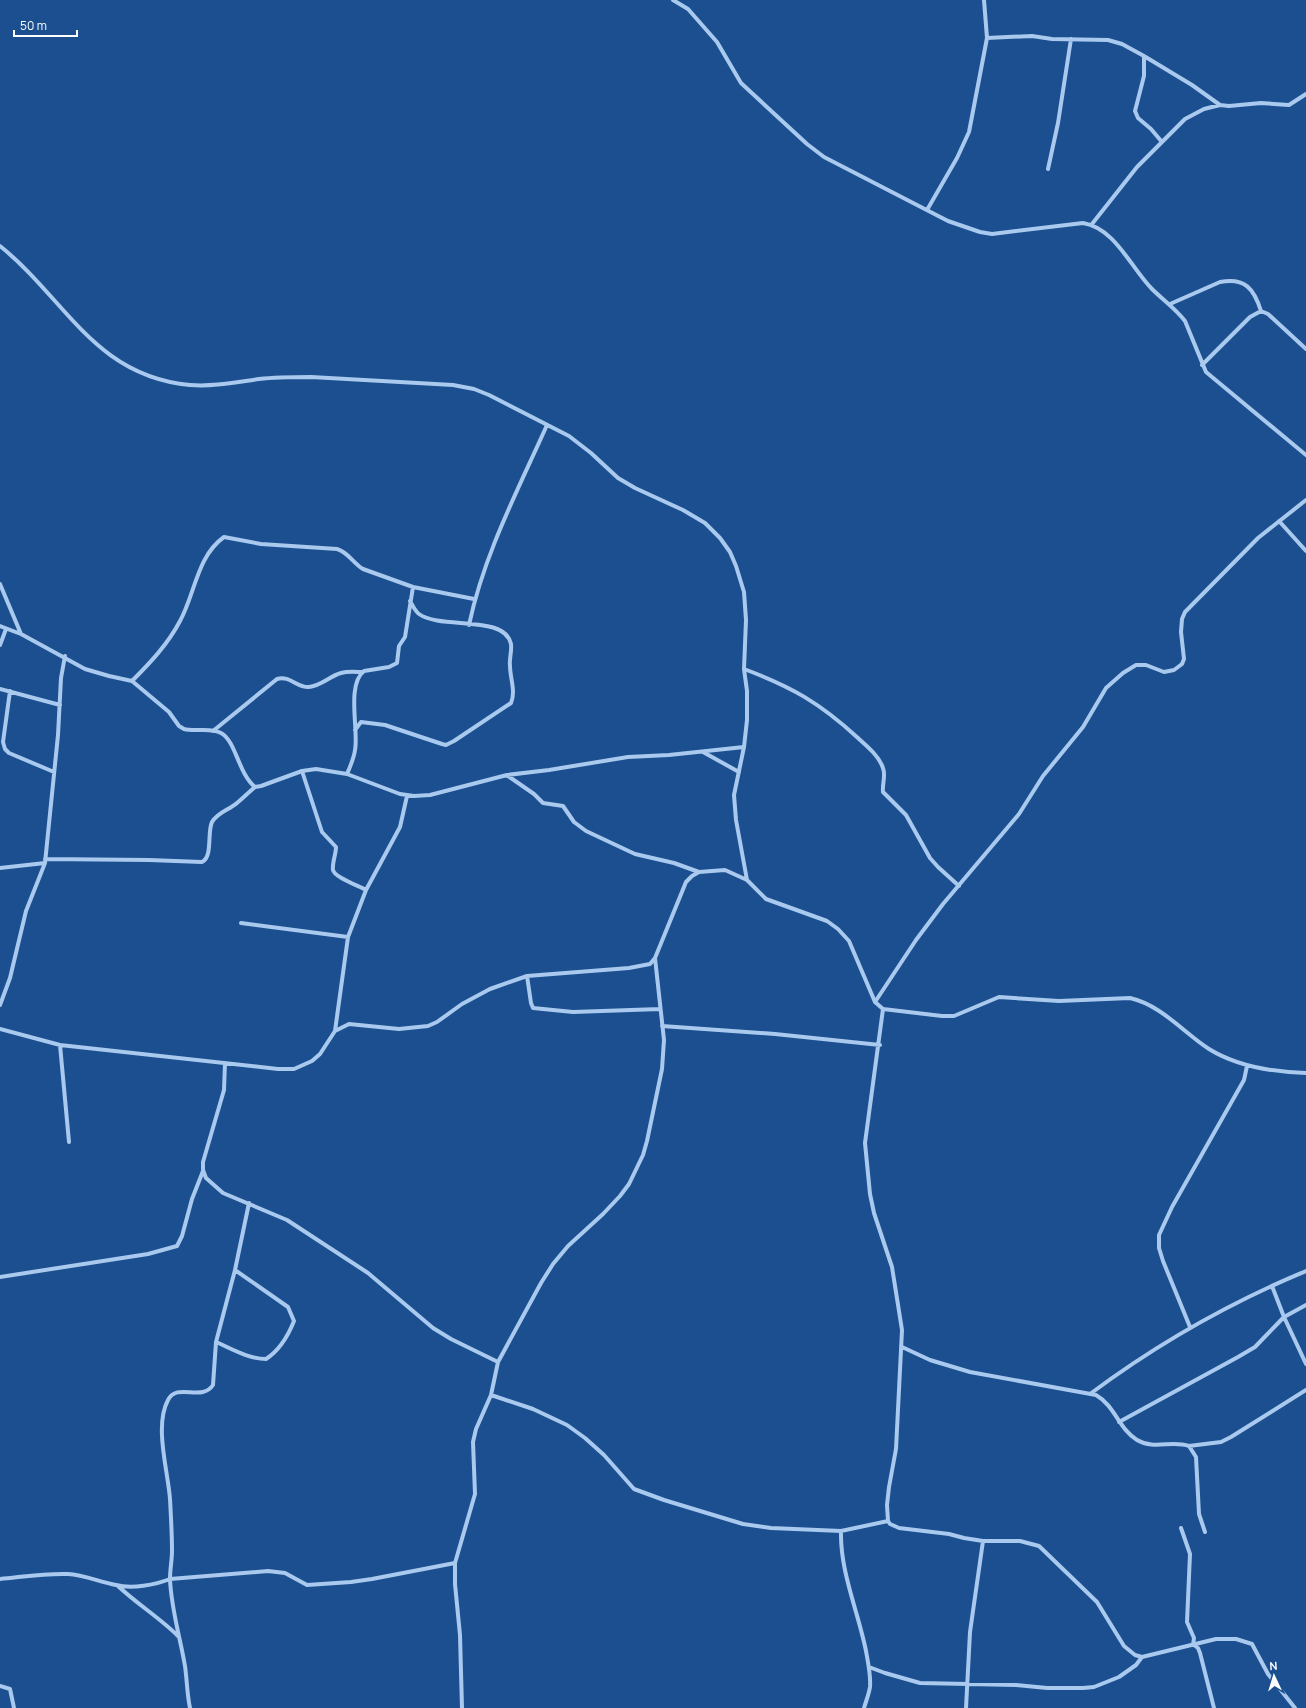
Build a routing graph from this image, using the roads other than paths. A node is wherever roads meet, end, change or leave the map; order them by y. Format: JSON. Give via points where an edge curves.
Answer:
{"nodes":[{"id":1,"x":673,"y":0,"type":"edge"},
{"id":2,"x":984,"y":0,"type":"edge"},
{"id":3,"x":987,"y":38,"type":"junction"},
{"id":4,"x":1070,"y":40,"type":"junction"},
{"id":5,"x":1144,"y":56,"type":"junction"},
{"id":6,"x":1306,"y":94,"type":"edge"},
{"id":7,"x":1220,"y":106,"type":"junction"},
{"id":8,"x":1162,"y":142,"type":"junction"},
{"id":9,"x":1048,"y":169,"type":"dead end"},
{"id":10,"x":927,"y":210,"type":"junction"},
{"id":11,"x":1092,"y":224,"type":"junction"},
{"id":12,"x":0,"y":246,"type":"edge"},
{"id":13,"x":1170,"y":304,"type":"junction"},
{"id":14,"x":1261,"y":311,"type":"junction"},
{"id":15,"x":1306,"y":349,"type":"edge"},
{"id":16,"x":1202,"y":365,"type":"junction"},
{"id":17,"x":547,"y":425,"type":"junction"},
{"id":18,"x":1306,"y":456,"type":"edge"},
{"id":19,"x":1306,"y":500,"type":"edge"},
{"id":20,"x":1279,"y":521,"type":"junction"},
{"id":21,"x":1306,"y":551,"type":"edge"},
{"id":22,"x":0,"y":584,"type":"edge"},
{"id":23,"x":413,"y":587,"type":"junction"},
{"id":24,"x":474,"y":599,"type":"junction"},
{"id":25,"x":410,"y":601,"type":"junction"},
{"id":26,"x":469,"y":624,"type":"junction"},
{"id":27,"x":0,"y":626,"type":"edge"},
{"id":28,"x":6,"y":629,"type":"junction"},
{"id":29,"x":22,"y":634,"type":"junction"},
{"id":30,"x":0,"y":644,"type":"edge"},
{"id":31,"x":65,"y":656,"type":"junction"},
{"id":32,"x":744,"y":669,"type":"junction"},
{"id":33,"x":363,"y":672,"type":"junction"},
{"id":34,"x":132,"y":682,"type":"junction"},
{"id":35,"x":0,"y":688,"type":"edge"},
{"id":36,"x":10,"y":691,"type":"junction"},
{"id":37,"x":60,"y":705,"type":"junction"},
{"id":38,"x":355,"y":730,"type":"junction"},
{"id":39,"x":212,"y":731,"type":"junction"},
{"id":40,"x":744,"y":747,"type":"junction"},
{"id":41,"x":703,"y":752,"type":"junction"},
{"id":42,"x":302,"y":771,"type":"junction"},
{"id":43,"x":54,"y":772,"type":"junction"},
{"id":44,"x":738,"y":772,"type":"junction"},
{"id":45,"x":347,"y":774,"type":"junction"},
{"id":46,"x":507,"y":775,"type":"junction"},
{"id":47,"x":255,"y":786,"type":"junction"},
{"id":48,"x":407,"y":796,"type":"junction"},
{"id":49,"x":45,"y":861,"type":"junction"},
{"id":50,"x":0,"y":868,"type":"edge"},
{"id":51,"x":699,"y":872,"type":"junction"},
{"id":52,"x":746,"y":880,"type":"junction"},
{"id":53,"x":960,"y":886,"type":"junction"},
{"id":54,"x":366,"y":890,"type":"junction"},
{"id":55,"x":241,"y":923,"type":"dead end"},
{"id":56,"x":348,"y":937,"type":"junction"},
{"id":57,"x":655,"y":958,"type":"junction"},
{"id":58,"x":528,"y":976,"type":"junction"},
{"id":59,"x":875,"y":1002,"type":"junction"},
{"id":60,"x":0,"y":1005,"type":"edge"},
{"id":61,"x":660,"y":1009,"type":"junction"},
{"id":62,"x":883,"y":1009,"type":"junction"},
{"id":63,"x":662,"y":1026,"type":"junction"},
{"id":64,"x":0,"y":1029,"type":"edge"},
{"id":65,"x":335,"y":1031,"type":"junction"},
{"id":66,"x":60,"y":1045,"type":"junction"},
{"id":67,"x":880,"y":1045,"type":"junction"},
{"id":68,"x":225,"y":1063,"type":"junction"},
{"id":69,"x":1247,"y":1066,"type":"junction"},
{"id":70,"x":1306,"y":1073,"type":"edge"},
{"id":71,"x":69,"y":1142,"type":"dead end"},
{"id":72,"x":203,"y":1170,"type":"junction"},
{"id":73,"x":249,"y":1203,"type":"junction"},
{"id":74,"x":235,"y":1270,"type":"junction"},
{"id":75,"x":1306,"y":1271,"type":"edge"},
{"id":76,"x":0,"y":1277,"type":"edge"},
{"id":77,"x":1272,"y":1286,"type":"junction"},
{"id":78,"x":1306,"y":1305,"type":"edge"},
{"id":79,"x":1284,"y":1317,"type":"junction"},
{"id":80,"x":1190,"y":1327,"type":"junction"},
{"id":81,"x":216,"y":1342,"type":"junction"},
{"id":82,"x":902,"y":1347,"type":"junction"},
{"id":83,"x":498,"y":1362,"type":"junction"},
{"id":84,"x":1306,"y":1364,"type":"edge"},
{"id":85,"x":1306,"y":1390,"type":"edge"},
{"id":86,"x":1090,"y":1394,"type":"junction"},
{"id":87,"x":491,"y":1395,"type":"junction"},
{"id":88,"x":1119,"y":1422,"type":"junction"},
{"id":89,"x":1189,"y":1446,"type":"junction"},
{"id":90,"x":888,"y":1521,"type":"junction"},
{"id":91,"x":1181,"y":1528,"type":"dead end"},
{"id":92,"x":841,"y":1531,"type":"junction"},
{"id":93,"x":1205,"y":1532,"type":"dead end"},
{"id":94,"x":983,"y":1541,"type":"junction"},
{"id":95,"x":456,"y":1563,"type":"junction"},
{"id":96,"x":0,"y":1579,"type":"edge"},
{"id":97,"x":170,"y":1579,"type":"junction"},
{"id":98,"x":118,"y":1586,"type":"junction"},
{"id":99,"x":179,"y":1636,"type":"junction"},
{"id":100,"x":1193,"y":1645,"type":"junction"},
{"id":101,"x":1142,"y":1657,"type":"junction"},
{"id":102,"x":869,"y":1667,"type":"junction"},
{"id":103,"x":967,"y":1685,"type":"junction"},
{"id":104,"x":0,"y":1686,"type":"edge"},
{"id":105,"x":14,"y":1708,"type":"edge"},
{"id":106,"x":190,"y":1708,"type":"edge"},
{"id":107,"x":462,"y":1708,"type":"edge"},
{"id":108,"x":864,"y":1708,"type":"edge"},
{"id":109,"x":966,"y":1708,"type":"edge"},
{"id":110,"x":1214,"y":1708,"type":"edge"},
{"id":111,"x":1295,"y":1708,"type":"edge"}],
"edges":[{"from":1,"to":10,"type":"street","via":[[688,9],[717,42],[741,83],[807,144],[824,157]]},
{"from":2,"to":3,"type":"street"},
{"from":3,"to":4,"type":"street","via":[[1032,36]]},
{"from":3,"to":10,"type":"street","via":[[969,132]]},
{"from":4,"to":5,"type":"street","via":[[1108,40],[1122,44]]},
{"from":4,"to":9,"type":"street"},
{"from":5,"to":7,"type":"street","via":[[1192,85]]},
{"from":5,"to":8,"type":"street","via":[[1144,76],[1135,111],[1138,118]]},
{"from":6,"to":7,"type":"street","via":[[1289,105],[1261,103]]},
{"from":7,"to":8,"type":"street","via":[[1204,109],[1185,119]]},
{"from":8,"to":11,"type":"street","via":[[1137,167]]},
{"from":10,"to":11,"type":"street","via":[[966,228],[992,234],[1060,225]]},
{"from":11,"to":13,"type":"street","via":[[1110,237],[1140,277]]},
{"from":12,"to":17,"type":"street","via":[[28,270],[79,328],[107,354],[133,370],[159,380],[191,385],[298,377],[453,385],[488,395]]},
{"from":13,"to":14,"type":"street","via":[[1229,280],[1248,286],[1258,300]]},
{"from":13,"to":16,"type":"street","via":[[1187,325]]},
{"from":14,"to":15,"type":"street","via":[[1268,314]]},
{"from":14,"to":16,"type":"street","via":[[1250,317]]},
{"from":16,"to":18,"type":"street","via":[[1212,378]]},
{"from":17,"to":24,"type":"street","via":[[498,531]]},
{"from":17,"to":32,"type":"street","via":[[569,436],[618,478],[683,510],[705,523],[720,538],[730,552],[744,592]]},
{"from":19,"to":20,"type":"street"},
{"from":20,"to":21,"type":"street"},
{"from":20,"to":53,"type":"street","via":[[1258,538],[1185,612],[1181,632],[1184,658],[1182,664],[1174,670],[1164,672],[1146,665],[1136,666],[1123,673],[1106,688],[1083,727],[1043,776],[1019,814]]},
{"from":22,"to":29,"type":"street"},
{"from":23,"to":24,"type":"street"},
{"from":23,"to":25,"type":"street"},
{"from":23,"to":34,"type":"street","via":[[363,569],[343,551],[337,549],[274,545],[224,537],[200,568],[180,621],[157,655]]},
{"from":24,"to":26,"type":"street"},
{"from":25,"to":26,"type":"street","via":[[422,616]]},
{"from":25,"to":33,"type":"street","via":[[405,637],[399,646],[397,663]]},
{"from":26,"to":38,"type":"street","via":[[487,625],[500,630],[507,635],[511,643],[513,697],[509,705],[446,744],[374,722],[361,722]]},
{"from":27,"to":28,"type":"street"},
{"from":28,"to":29,"type":"street"},
{"from":28,"to":30,"type":"street"},
{"from":29,"to":31,"type":"street"},
{"from":31,"to":34,"type":"street","via":[[85,668]]},
{"from":31,"to":37,"type":"street"},
{"from":32,"to":40,"type":"street","via":[[747,691]]},
{"from":32,"to":53,"type":"street","via":[[782,684],[821,706],[871,750],[883,768],[883,792],[906,815],[930,858]]},
{"from":33,"to":38,"type":"street","via":[[355,697]]},
{"from":33,"to":39,"type":"street","via":[[342,673],[307,687],[282,677]]},
{"from":34,"to":39,"type":"street","via":[[169,712],[179,726],[188,730]]},
{"from":35,"to":36,"type":"street"},
{"from":36,"to":37,"type":"street"},
{"from":36,"to":43,"type":"street","via":[[3,742],[5,749]]},
{"from":37,"to":43,"type":"street"},
{"from":38,"to":45,"type":"street","via":[[355,750]]},
{"from":39,"to":47,"type":"street","via":[[222,733],[228,739],[244,773]]},
{"from":40,"to":41,"type":"street"},
{"from":40,"to":44,"type":"street"},
{"from":41,"to":44,"type":"street"},
{"from":41,"to":46,"type":"street","via":[[628,757]]},
{"from":42,"to":45,"type":"street","via":[[328,770]]},
{"from":42,"to":47,"type":"street"},
{"from":42,"to":54,"type":"street","via":[[322,832],[336,847],[334,873]]},
{"from":43,"to":49,"type":"street"},
{"from":44,"to":52,"type":"street","via":[[734,806]]},
{"from":45,"to":48,"type":"street"},
{"from":46,"to":48,"type":"street","via":[[430,795]]},
{"from":46,"to":51,"type":"street","via":[[546,805],[563,806],[574,822],[586,831],[635,854]]},
{"from":47,"to":49,"type":"street","via":[[236,804],[214,818],[210,827],[208,856],[202,862]]},
{"from":48,"to":54,"type":"street","via":[[400,827]]},
{"from":49,"to":50,"type":"street"},
{"from":49,"to":60,"type":"street","via":[[26,911],[10,978]]},
{"from":51,"to":52,"type":"street","via":[[725,870]]},
{"from":51,"to":57,"type":"street","via":[[686,882]]},
{"from":52,"to":59,"type":"street","via":[[766,899],[827,921],[838,929],[849,941]]},
{"from":53,"to":59,"type":"street","via":[[916,940]]},
{"from":54,"to":56,"type":"street"},
{"from":55,"to":56,"type":"street"},
{"from":56,"to":65,"type":"street"},
{"from":57,"to":58,"type":"street","via":[[650,964],[643,966]]},
{"from":57,"to":61,"type":"street"},
{"from":58,"to":61,"type":"street","via":[[533,1008],[572,1012]]},
{"from":58,"to":65,"type":"street","via":[[490,989],[428,1026],[399,1029],[349,1024]]},
{"from":59,"to":62,"type":"street"},
{"from":61,"to":63,"type":"street"},
{"from":62,"to":67,"type":"street"},
{"from":62,"to":69,"type":"street","via":[[954,1016],[999,997],[1059,1001],[1130,998],[1166,1016],[1209,1049]]},
{"from":63,"to":67,"type":"street"},
{"from":63,"to":83,"type":"street","via":[[664,1040],[660,1076],[647,1142],[636,1172],[604,1214],[568,1246],[553,1264]]},
{"from":64,"to":66,"type":"street"},
{"from":65,"to":68,"type":"street","via":[[320,1054],[312,1061],[294,1069]]},
{"from":66,"to":68,"type":"street"},
{"from":66,"to":71,"type":"street"},
{"from":67,"to":82,"type":"street","via":[[865,1143],[874,1213],[892,1267]]},
{"from":68,"to":72,"type":"street","via":[[224,1090],[203,1162]]},
{"from":69,"to":70,"type":"street","via":[[1280,1072]]},
{"from":69,"to":80,"type":"street","via":[[1244,1080],[1172,1207],[1159,1235],[1163,1261]]},
{"from":72,"to":73,"type":"street","via":[[206,1178],[223,1193]]},
{"from":72,"to":76,"type":"street","via":[[182,1236],[176,1246],[148,1254]]},
{"from":73,"to":74,"type":"street"},
{"from":73,"to":83,"type":"street","via":[[299,1227],[368,1274],[433,1328]]},
{"from":74,"to":81,"type":"street"},
{"from":74,"to":81,"type":"street","via":[[288,1307],[294,1322],[282,1345],[266,1359],[240,1353]]},
{"from":75,"to":77,"type":"street"},
{"from":77,"to":79,"type":"street"},
{"from":77,"to":80,"type":"street"},
{"from":78,"to":79,"type":"street"},
{"from":79,"to":84,"type":"street"},
{"from":79,"to":88,"type":"street","via":[[1255,1346],[1238,1357]]},
{"from":80,"to":86,"type":"street"},
{"from":81,"to":97,"type":"street","via":[[213,1385],[209,1391],[175,1393],[169,1398],[164,1412],[162,1432],[172,1531]]},
{"from":82,"to":86,"type":"street","via":[[930,1360],[970,1372]]},
{"from":82,"to":90,"type":"street","via":[[896,1449],[887,1505]]},
{"from":83,"to":87,"type":"street"},
{"from":85,"to":89,"type":"street","via":[[1231,1437],[1220,1442]]},
{"from":86,"to":88,"type":"street","via":[[1106,1402]]},
{"from":87,"to":92,"type":"street","via":[[567,1425],[604,1455],[634,1489],[743,1524],[782,1529]]},
{"from":87,"to":95,"type":"street","via":[[473,1442],[475,1494]]},
{"from":88,"to":89,"type":"street","via":[[1143,1443]]},
{"from":89,"to":93,"type":"street","via":[[1196,1456],[1199,1514]]},
{"from":90,"to":92,"type":"street"},
{"from":90,"to":94,"type":"street","via":[[899,1528]]},
{"from":91,"to":100,"type":"street","via":[[1190,1554],[1188,1622],[1194,1638]]},
{"from":92,"to":102,"type":"street","via":[[840,1549]]},
{"from":94,"to":101,"type":"street","via":[[1020,1541],[1039,1546],[1097,1602],[1124,1646]]},
{"from":94,"to":103,"type":"street","via":[[970,1632]]},
{"from":95,"to":97,"type":"street","via":[[372,1579],[308,1584],[285,1573],[268,1571]]},
{"from":95,"to":107,"type":"street"},
{"from":96,"to":98,"type":"street","via":[[70,1574]]},
{"from":97,"to":98,"type":"street","via":[[151,1584]]},
{"from":97,"to":99,"type":"street"},
{"from":98,"to":99,"type":"street"},
{"from":99,"to":106,"type":"street"},
{"from":100,"to":101,"type":"street"},
{"from":100,"to":110,"type":"street","via":[[1199,1650]]},
{"from":100,"to":111,"type":"street","via":[[1224,1638],[1252,1644],[1268,1674]]},
{"from":101,"to":103,"type":"street","via":[[1128,1671],[1094,1687]]},
{"from":102,"to":103,"type":"street","via":[[920,1683]]},
{"from":102,"to":108,"type":"street","via":[[870,1688]]},
{"from":103,"to":109,"type":"street"},
{"from":104,"to":105,"type":"street","via":[[10,1689]]}]}
